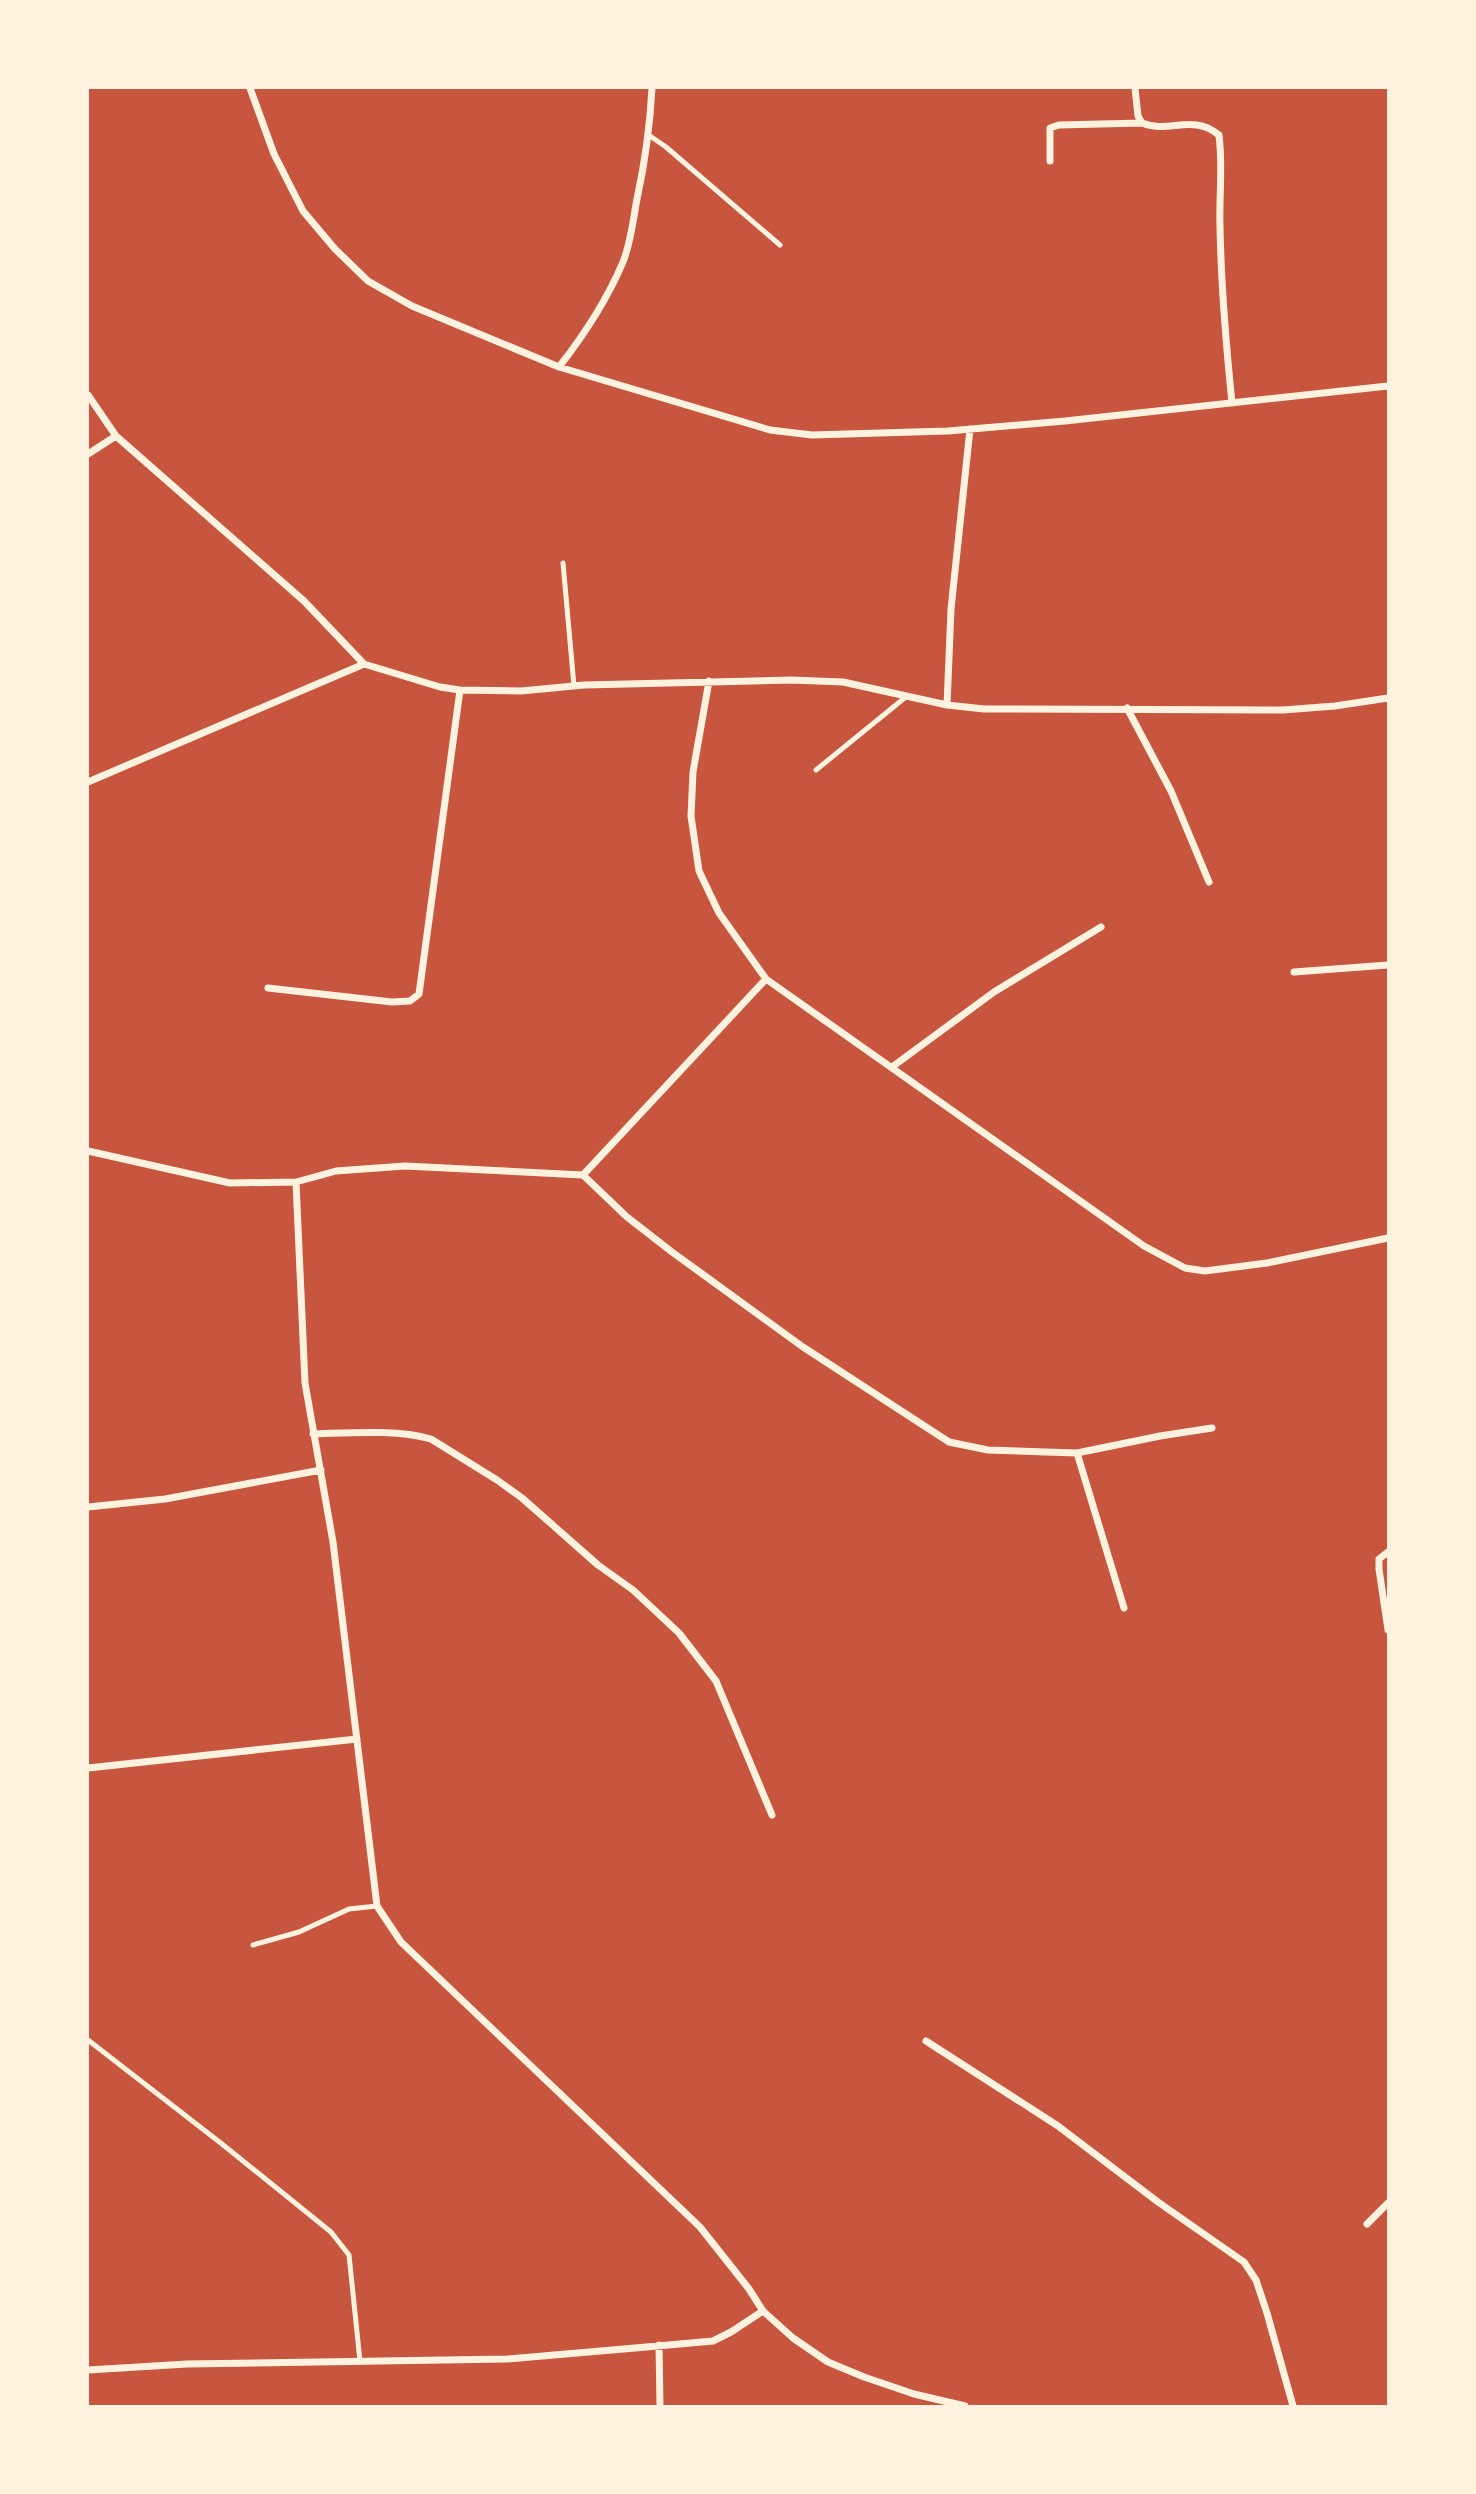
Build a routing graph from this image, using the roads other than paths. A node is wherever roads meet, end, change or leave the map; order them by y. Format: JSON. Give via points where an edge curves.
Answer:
{"nodes":[{"id":1,"x":250,"y":88,"type":"edge"},
{"id":2,"x":652,"y":88,"type":"edge"},
{"id":3,"x":1135,"y":88,"type":"edge"},
{"id":4,"x":1142,"y":123,"type":"junction"},
{"id":5,"x":650,"y":136,"type":"junction"},
{"id":6,"x":1050,"y":161,"type":"dead end"},
{"id":7,"x":780,"y":245,"type":"dead end"},
{"id":8,"x":559,"y":368,"type":"junction"},
{"id":9,"x":1388,"y":386,"type":"edge"},
{"id":10,"x":88,"y":395,"type":"edge"},
{"id":11,"x":1232,"y":403,"type":"junction"},
{"id":12,"x":970,"y":429,"type":"junction"},
{"id":13,"x":117,"y":436,"type":"junction"},
{"id":14,"x":88,"y":454,"type":"edge"},
{"id":15,"x":562,"y":563,"type":"dead end"},
{"id":16,"x":364,"y":664,"type":"junction"},
{"id":17,"x":709,"y":681,"type":"junction"},
{"id":18,"x":574,"y":686,"type":"junction"},
{"id":19,"x":460,"y":690,"type":"junction"},
{"id":20,"x":907,"y":696,"type":"junction"},
{"id":21,"x":1388,"y":698,"type":"edge"},
{"id":22,"x":947,"y":705,"type":"junction"},
{"id":23,"x":1128,"y":708,"type":"junction"},
{"id":24,"x":816,"y":769,"type":"dead end"},
{"id":25,"x":88,"y":782,"type":"edge"},
{"id":26,"x":1209,"y":882,"type":"dead end"},
{"id":27,"x":1101,"y":927,"type":"dead end"},
{"id":28,"x":1388,"y":965,"type":"edge"},
{"id":29,"x":1294,"y":972,"type":"dead end"},
{"id":30,"x":766,"y":979,"type":"junction"},
{"id":31,"x":268,"y":988,"type":"dead end"},
{"id":32,"x":892,"y":1067,"type":"junction"},
{"id":33,"x":88,"y":1151,"type":"edge"},
{"id":34,"x":583,"y":1175,"type":"junction"},
{"id":35,"x":296,"y":1182,"type":"junction"},
{"id":36,"x":1388,"y":1238,"type":"edge"},
{"id":37,"x":1212,"y":1429,"type":"dead end"},
{"id":38,"x":313,"y":1434,"type":"junction"},
{"id":39,"x":1077,"y":1453,"type":"junction"},
{"id":40,"x":321,"y":1470,"type":"junction"},
{"id":41,"x":88,"y":1507,"type":"edge"},
{"id":42,"x":1388,"y":1552,"type":"edge"},
{"id":43,"x":1124,"y":1608,"type":"dead end"},
{"id":44,"x":1388,"y":1630,"type":"edge"},
{"id":45,"x":357,"y":1739,"type":"junction"},
{"id":46,"x":88,"y":1768,"type":"edge"},
{"id":47,"x":772,"y":1815,"type":"dead end"},
{"id":48,"x":377,"y":1906,"type":"junction"},
{"id":49,"x":253,"y":1945,"type":"dead end"},
{"id":50,"x":88,"y":2040,"type":"edge"},
{"id":51,"x":926,"y":2041,"type":"dead end"},
{"id":52,"x":1388,"y":2203,"type":"edge"},
{"id":53,"x":1367,"y":2224,"type":"dead end"},
{"id":54,"x":763,"y":2311,"type":"junction"},
{"id":55,"x":659,"y":2345,"type":"junction"},
{"id":56,"x":359,"y":2361,"type":"junction"},
{"id":57,"x":88,"y":2370,"type":"edge"},
{"id":58,"x":660,"y":2406,"type":"edge"},
{"id":59,"x":965,"y":2406,"type":"edge"},
{"id":60,"x":1293,"y":2406,"type":"edge"}],
"edges":[{"from":1,"to":8,"type":"street","via":[[303,211],[368,281],[412,306]]},
{"from":2,"to":5,"type":"street"},
{"from":3,"to":4,"type":"street"},
{"from":4,"to":6,"type":"street","via":[[1050,128]]},
{"from":4,"to":11,"type":"street","via":[[1194,124],[1219,135],[1222,304]]},
{"from":5,"to":7,"type":"lane"},
{"from":5,"to":8,"type":"street","via":[[624,260],[606,299]]},
{"from":8,"to":12,"type":"street","via":[[792,433]]},
{"from":9,"to":11,"type":"street"},
{"from":10,"to":13,"type":"street"},
{"from":11,"to":12,"type":"street"},
{"from":12,"to":22,"type":"street","via":[[951,609]]},
{"from":13,"to":14,"type":"street"},
{"from":13,"to":16,"type":"street","via":[[294,592]]},
{"from":15,"to":18,"type":"lane"},
{"from":16,"to":19,"type":"street"},
{"from":16,"to":25,"type":"street"},
{"from":17,"to":18,"type":"street"},
{"from":17,"to":20,"type":"street","via":[[843,682]]},
{"from":17,"to":30,"type":"street","via":[[693,772],[691,816],[699,871],[719,913]]},
{"from":18,"to":19,"type":"street"},
{"from":19,"to":31,"type":"street","via":[[419,994],[410,1001],[392,1002]]},
{"from":20,"to":22,"type":"street"},
{"from":20,"to":24,"type":"lane"},
{"from":21,"to":23,"type":"street","via":[[1283,709]]},
{"from":22,"to":23,"type":"street","via":[[1022,710]]},
{"from":23,"to":26,"type":"street","via":[[1171,791]]},
{"from":27,"to":32,"type":"street","via":[[994,992]]},
{"from":28,"to":29,"type":"street"},
{"from":30,"to":32,"type":"street"},
{"from":30,"to":34,"type":"street"},
{"from":32,"to":36,"type":"street","via":[[1144,1246],[1185,1268],[1205,1271],[1268,1263]]},
{"from":33,"to":35,"type":"street","via":[[230,1183]]},
{"from":34,"to":35,"type":"street","via":[[405,1166],[336,1171]]},
{"from":34,"to":39,"type":"street","via":[[671,1252],[803,1347],[949,1442],[988,1450]]},
{"from":35,"to":38,"type":"street","via":[[305,1383]]},
{"from":37,"to":39,"type":"street"},
{"from":38,"to":40,"type":"street"},
{"from":38,"to":47,"type":"street","via":[[431,1439],[522,1498],[633,1590],[679,1633],[716,1681]]},
{"from":39,"to":43,"type":"street"},
{"from":40,"to":41,"type":"street","via":[[165,1499]]},
{"from":40,"to":45,"type":"street"},
{"from":42,"to":44,"type":"street","via":[[1379,1559],[1379,1569]]},
{"from":45,"to":46,"type":"street"},
{"from":45,"to":48,"type":"street"},
{"from":48,"to":49,"type":"lane","via":[[349,1909],[299,1932]]},
{"from":48,"to":54,"type":"street","via":[[401,1942],[700,2227]]},
{"from":50,"to":56,"type":"lane","via":[[331,2232],[349,2255]]},
{"from":51,"to":60,"type":"street","via":[[1058,2126],[1244,2262],[1267,2313]]},
{"from":52,"to":53,"type":"street"},
{"from":54,"to":55,"type":"street","via":[[713,2340]]},
{"from":54,"to":59,"type":"street","via":[[828,2362],[914,2395]]},
{"from":55,"to":56,"type":"street","via":[[507,2359]]},
{"from":55,"to":58,"type":"street"},
{"from":56,"to":57,"type":"street"}]}
